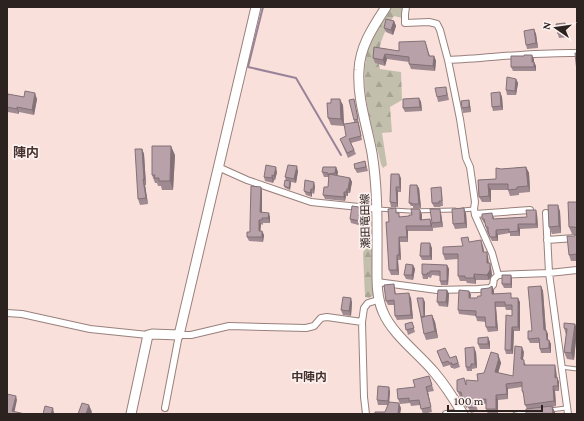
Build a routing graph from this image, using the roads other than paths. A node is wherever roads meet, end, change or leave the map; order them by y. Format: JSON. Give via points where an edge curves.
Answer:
{"nodes":[{"id":1,"x":256,"y":7,"type":"edge"},
{"id":2,"x":386,"y":7,"type":"edge"},
{"id":3,"x":406,"y":7,"type":"edge"},
{"id":4,"x":577,"y":53,"type":"edge"},
{"id":5,"x":448,"y":60,"type":"junction"},
{"id":6,"x":218,"y":167,"type":"junction"},
{"id":7,"x":378,"y":208,"type":"junction"},
{"id":8,"x":530,"y":210,"type":"edge"},
{"id":9,"x":475,"y":212,"type":"junction"},
{"id":10,"x":546,"y":213,"type":"dead end"},
{"id":11,"x":576,"y":238,"type":"edge"},
{"id":12,"x":547,"y":240,"type":"junction"},
{"id":13,"x":577,"y":270,"type":"edge"},
{"id":14,"x":549,"y":273,"type":"junction"},
{"id":15,"x":498,"y":275,"type":"junction"},
{"id":16,"x":377,"y":282,"type":"junction"},
{"id":17,"x":378,"y":300,"type":"junction"},
{"id":18,"x":7,"y":313,"type":"edge"},
{"id":19,"x":362,"y":322,"type":"junction"},
{"id":20,"x":148,"y":335,"type":"junction"},
{"id":21,"x":179,"y":335,"type":"junction"},
{"id":22,"x":561,"y":367,"type":"junction"},
{"id":23,"x":577,"y":369,"type":"edge"},
{"id":24,"x":165,"y":408,"type":"dead end"},
{"id":25,"x":545,"y":411,"type":"edge"},
{"id":26,"x":568,"y":411,"type":"edge"},
{"id":27,"x":530,"y":412,"type":"edge"},
{"id":28,"x":463,"y":413,"type":"edge"},
{"id":29,"x":131,"y":414,"type":"edge"},
{"id":30,"x":366,"y":414,"type":"edge"},
{"id":31,"x":446,"y":414,"type":"edge"},
{"id":32,"x":515,"y":414,"type":"edge"}],
"edges":[{"from":1,"to":6,"type":"street"},
{"from":2,"to":7,"type":"street","name":"瀬田竜田線","via":[[367,39],[360,56],[359,71],[359,89],[372,152]]},
{"from":3,"to":5,"type":"street","via":[[405,22],[437,24]]},
{"from":4,"to":5,"type":"street","via":[[557,52]]},
{"from":5,"to":9,"type":"street","via":[[466,158],[470,167]]},
{"from":6,"to":7,"type":"street","via":[[311,202]]},
{"from":6,"to":21,"type":"street"},
{"from":7,"to":9,"type":"lane"},
{"from":7,"to":16,"type":"street","name":"瀬田竜田線"},
{"from":8,"to":9,"type":"street"},
{"from":9,"to":15,"type":"street"},
{"from":10,"to":12,"type":"street"},
{"from":11,"to":12,"type":"street"},
{"from":12,"to":14,"type":"street"},
{"from":13,"to":14,"type":"street"},
{"from":14,"to":15,"type":"street"},
{"from":14,"to":22,"type":"street"},
{"from":15,"to":16,"type":"street","via":[[490,288],[478,290],[437,290]]},
{"from":16,"to":17,"type":"street","name":"瀬田竜田線"},
{"from":17,"to":19,"type":"street","via":[[368,303],[364,308]]},
{"from":17,"to":28,"type":"street","name":"瀬田竜田線","via":[[391,326],[434,371]]},
{"from":18,"to":20,"type":"street","via":[[90,329]]},
{"from":19,"to":21,"type":"street","via":[[327,317],[306,328],[230,326],[191,335]]},
{"from":19,"to":30,"type":"street"},
{"from":20,"to":21,"type":"street"},
{"from":20,"to":29,"type":"street"},
{"from":21,"to":24,"type":"street"},
{"from":22,"to":23,"type":"lane"},
{"from":22,"to":26,"type":"street"},
{"from":25,"to":26,"type":"lane"},
{"from":27,"to":32,"type":"lane"},
{"from":28,"to":31,"type":"street"}]}
